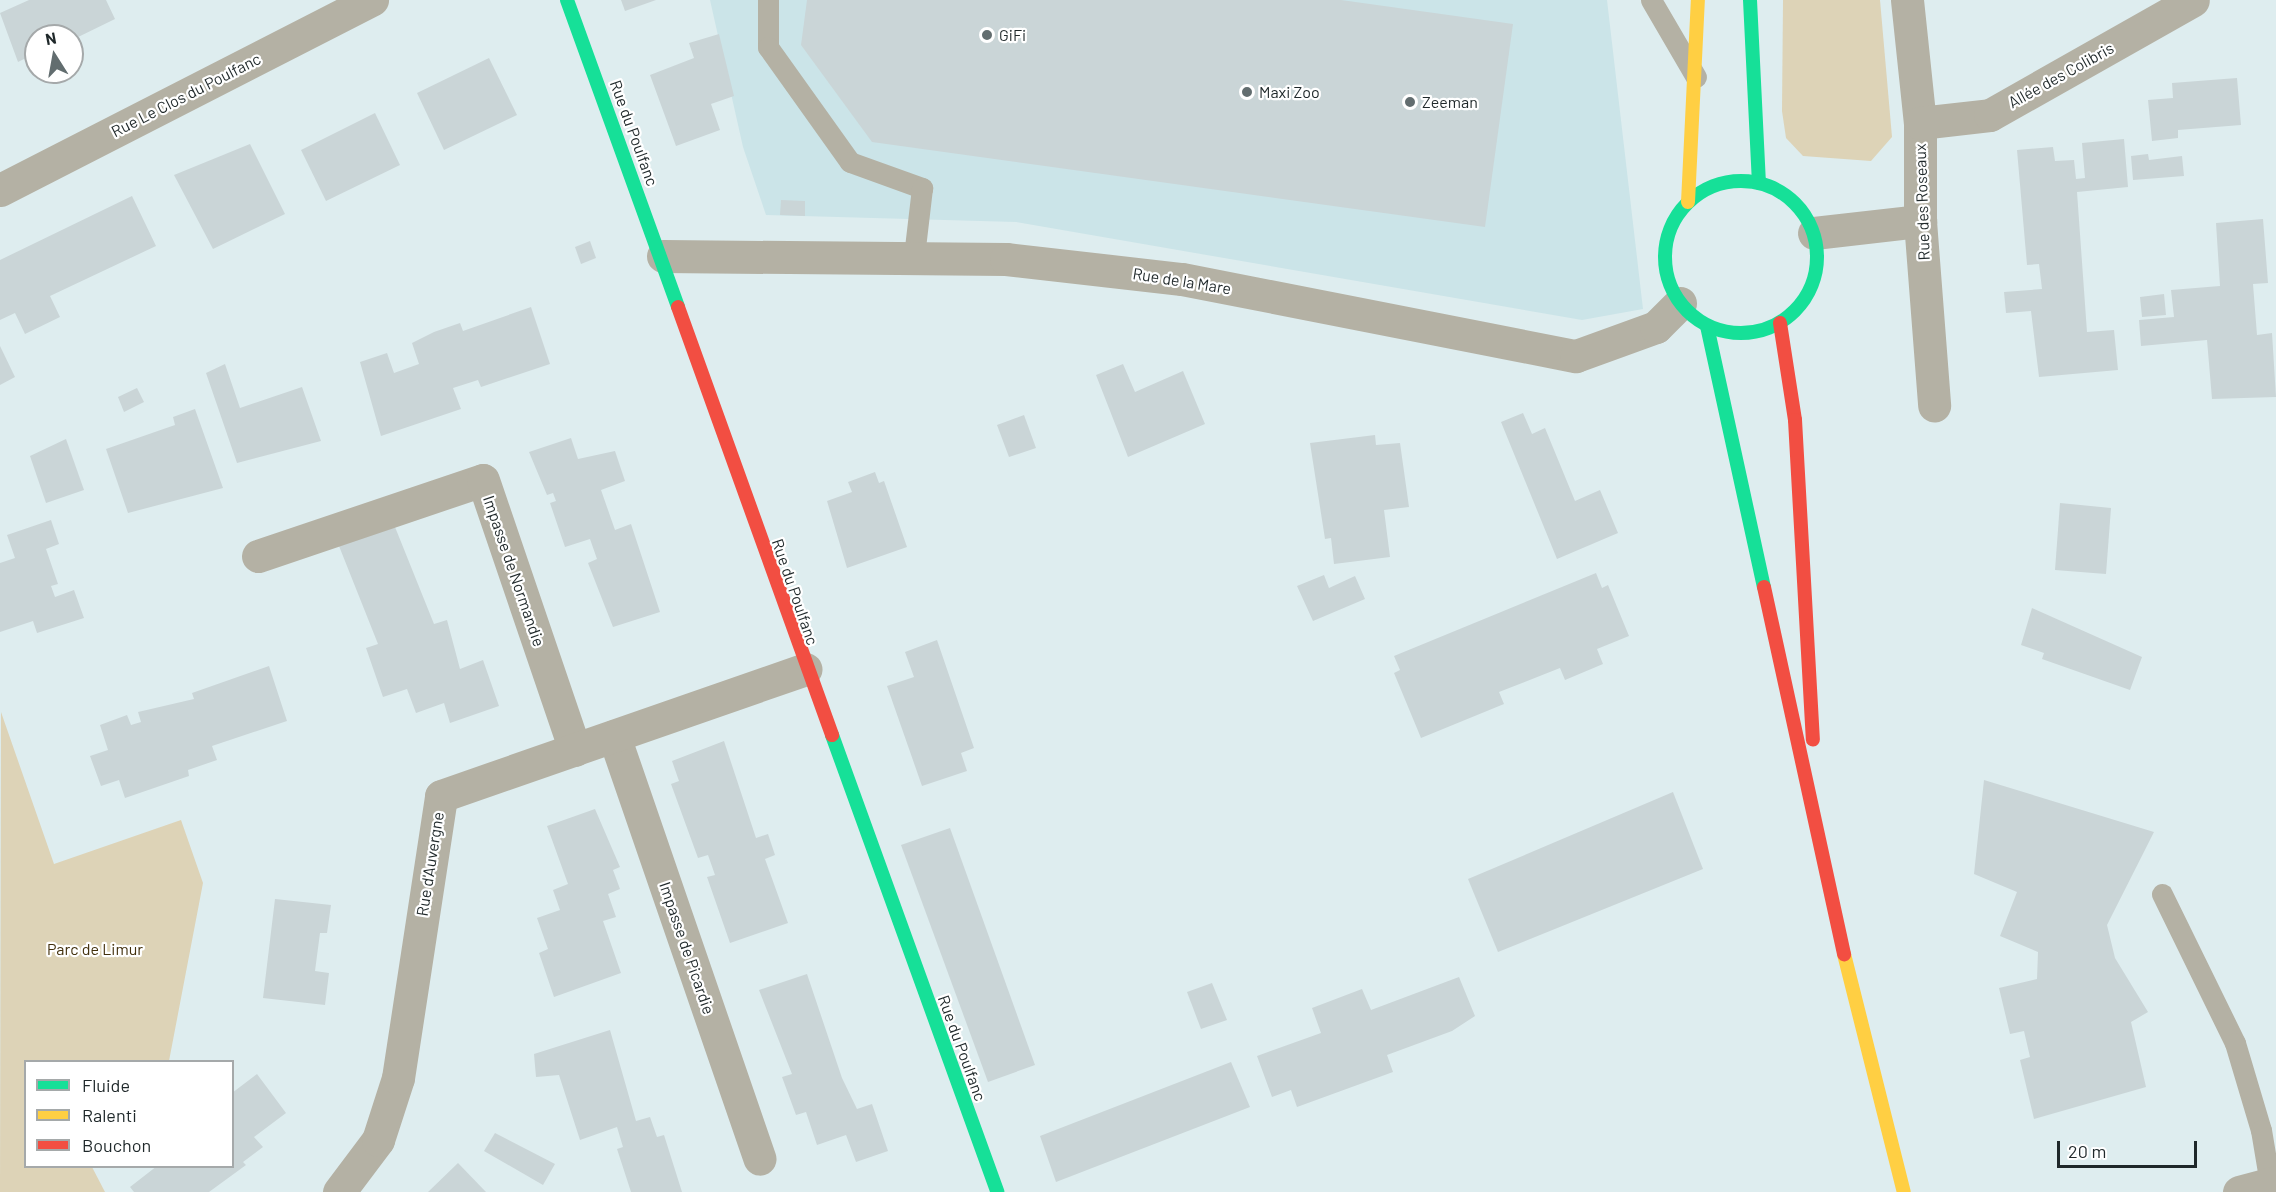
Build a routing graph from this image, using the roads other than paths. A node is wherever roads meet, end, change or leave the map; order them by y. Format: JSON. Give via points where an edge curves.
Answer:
{"nodes":[{"id":1,"x":372,"y":0,"type":"edge"},
{"id":2,"x":567,"y":0,"type":"edge"},
{"id":3,"x":768,"y":0,"type":"edge"},
{"id":4,"x":1651,"y":0,"type":"edge"},
{"id":5,"x":1698,"y":0,"type":"edge"},
{"id":6,"x":1750,"y":0,"type":"edge"},
{"id":7,"x":1907,"y":0,"type":"edge"},
{"id":8,"x":2193,"y":0,"type":"edge"},
{"id":9,"x":1698,"y":82,"type":"junction"},
{"id":10,"x":1920,"y":123,"type":"junction"},
{"id":11,"x":1759,"y":183,"type":"junction"},
{"id":12,"x":0,"y":190,"type":"edge"},
{"id":13,"x":1688,"y":202,"type":"junction"},
{"id":14,"x":1920,"y":221,"type":"junction"},
{"id":15,"x":1814,"y":233,"type":"junction"},
{"id":16,"x":663,"y":256,"type":"junction"},
{"id":17,"x":914,"y":256,"type":"junction"},
{"id":18,"x":1680,"y":303,"type":"junction"},
{"id":19,"x":1780,"y":323,"type":"junction"},
{"id":20,"x":1707,"y":326,"type":"junction"},
{"id":21,"x":1934,"y":405,"type":"dead end"},
{"id":22,"x":258,"y":556,"type":"dead end"},
{"id":23,"x":804,"y":669,"type":"junction"},
{"id":24,"x":614,"y":736,"type":"junction"},
{"id":25,"x":574,"y":750,"type":"junction"},
{"id":26,"x":1819,"y":849,"type":"junction"},
{"id":27,"x":2162,"y":894,"type":"dead end"},
{"id":28,"x":760,"y":1159,"type":"dead end"},
{"id":29,"x":2273,"y":1183,"type":"edge"},
{"id":30,"x":339,"y":1192,"type":"edge"},
{"id":31,"x":997,"y":1192,"type":"edge"},
{"id":32,"x":1904,"y":1192,"type":"edge"},
{"id":33,"x":2239,"y":1192,"type":"edge"}],
"edges":[{"from":1,"to":12,"type":"street","name":"Rue Le Clos du Poulfanc"},
{"from":2,"to":16,"type":"main road","name":"Rue du Poulfanc"},
{"from":3,"to":17,"type":"lane","via":[[768,47],[850,162],[922,188]]},
{"from":4,"to":9,"type":"lane"},
{"from":5,"to":9,"type":"main road"},
{"from":6,"to":11,"type":"main road"},
{"from":7,"to":10,"type":"street","name":"Rue des Roseaux"},
{"from":8,"to":10,"type":"street","name":"Allée des Colibris","via":[[1989,115]]},
{"from":9,"to":13,"type":"main road"},
{"from":10,"to":14,"type":"street","name":"Rue des Roseaux"},
{"from":11,"to":13,"type":"main road","via":[[1733,181]]},
{"from":11,"to":15,"type":"main road","via":[[1782,193]]},
{"from":13,"to":18,"type":"main road","via":[[1665,245],[1665,270]]},
{"from":14,"to":15,"type":"street"},
{"from":14,"to":21,"type":"street","name":"Rue des Roseaux"},
{"from":15,"to":19,"type":"main road","via":[[1818,259],[1813,284],[1800,307]]},
{"from":16,"to":17,"type":"street","name":"Rue de la Mare"},
{"from":16,"to":23,"type":"main road","name":"Rue du Poulfanc"},
{"from":17,"to":18,"type":"street","name":"Rue de la Mare","via":[[1006,258],[1182,279],[1576,356],[1656,327]]},
{"from":18,"to":20,"type":"main road"},
{"from":19,"to":20,"type":"main road","via":[[1756,333]]},
{"from":19,"to":26,"type":"main road","via":[[1795,420]]},
{"from":20,"to":26,"type":"main road"},
{"from":22,"to":25,"type":"street","name":"Impasse de Normandie","via":[[483,480]]},
{"from":23,"to":24,"type":"street","name":"Rue d'Auvergne"},
{"from":23,"to":31,"type":"main road","name":"Rue du Poulfanc"},
{"from":24,"to":25,"type":"street","name":"Rue d'Auvergne"},
{"from":24,"to":28,"type":"street","name":"Impasse de Picardie"},
{"from":25,"to":30,"type":"street","name":"Rue d'Auvergne","via":[[441,796],[398,1078],[378,1140]]},
{"from":26,"to":32,"type":"main road","via":[[1865,1052]]},
{"from":27,"to":29,"type":"lane","via":[[2235,1043]]},
{"from":29,"to":33,"type":"street"}]}
